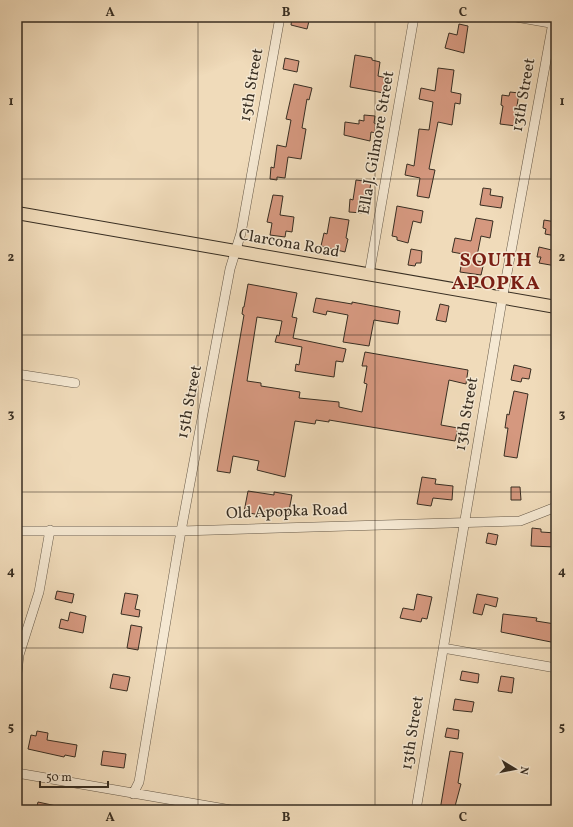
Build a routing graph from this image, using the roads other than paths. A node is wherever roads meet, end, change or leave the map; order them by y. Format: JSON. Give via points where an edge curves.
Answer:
{"nodes":[{"id":1,"x":280,"y":17,"type":"edge"},
{"id":2,"x":414,"y":17,"type":"edge"},
{"id":3,"x":516,"y":17,"type":"edge"},
{"id":4,"x":554,"y":22,"type":"edge"},
{"id":5,"x":17,"y":213,"type":"edge"},
{"id":6,"x":236,"y":251,"type":"junction"},
{"id":7,"x":369,"y":275,"type":"junction"},
{"id":8,"x":502,"y":298,"type":"junction"},
{"id":9,"x":556,"y":307,"type":"edge"},
{"id":10,"x":17,"y":374,"type":"edge"},
{"id":11,"x":75,"y":383,"type":"dead end"},
{"id":12,"x":556,"y":507,"type":"edge"},
{"id":13,"x":464,"y":522,"type":"junction"},
{"id":14,"x":50,"y":530,"type":"junction"},
{"id":15,"x":17,"y":531,"type":"edge"},
{"id":16,"x":181,"y":531,"type":"junction"},
{"id":17,"x":443,"y":648,"type":"junction"},
{"id":18,"x":556,"y":668,"type":"edge"},
{"id":19,"x":17,"y":673,"type":"edge"},
{"id":20,"x":17,"y":772,"type":"edge"},
{"id":21,"x":133,"y":794,"type":"junction"},
{"id":22,"x":231,"y":810,"type":"edge"},
{"id":23,"x":416,"y":810,"type":"edge"}],
"edges":[{"from":1,"to":6,"type":"street","name":"15th Street"},
{"from":2,"to":7,"type":"street","name":"Ella J. Gilmore Street"},
{"from":3,"to":4,"type":"street"},
{"from":4,"to":8,"type":"street","name":"13th Street"},
{"from":5,"to":6,"type":"main road","name":"Clarcona Road"},
{"from":6,"to":7,"type":"main road","name":"Clarcona Road"},
{"from":6,"to":16,"type":"street","name":"15th Street","via":[[230,269]]},
{"from":7,"to":8,"type":"main road","name":"Clarcona Road"},
{"from":8,"to":9,"type":"main road","name":"Clarcona Road"},
{"from":8,"to":13,"type":"street","name":"13th Street"},
{"from":10,"to":11,"type":"street"},
{"from":12,"to":13,"type":"street","name":"Old Apopka Road","via":[[520,521]]},
{"from":13,"to":16,"type":"street","name":"Old Apopka Road"},
{"from":13,"to":17,"type":"street","name":"13th Street"},
{"from":14,"to":15,"type":"street","name":"Old Apopka Road"},
{"from":14,"to":16,"type":"street","name":"Old Apopka Road"},
{"from":14,"to":19,"type":"street","via":[[39,592]]},
{"from":16,"to":21,"type":"street","name":"15th Street","via":[[139,782]]},
{"from":17,"to":18,"type":"street"},
{"from":17,"to":23,"type":"street","name":"13th Street"},
{"from":20,"to":21,"type":"street"},
{"from":21,"to":22,"type":"street"}]}
